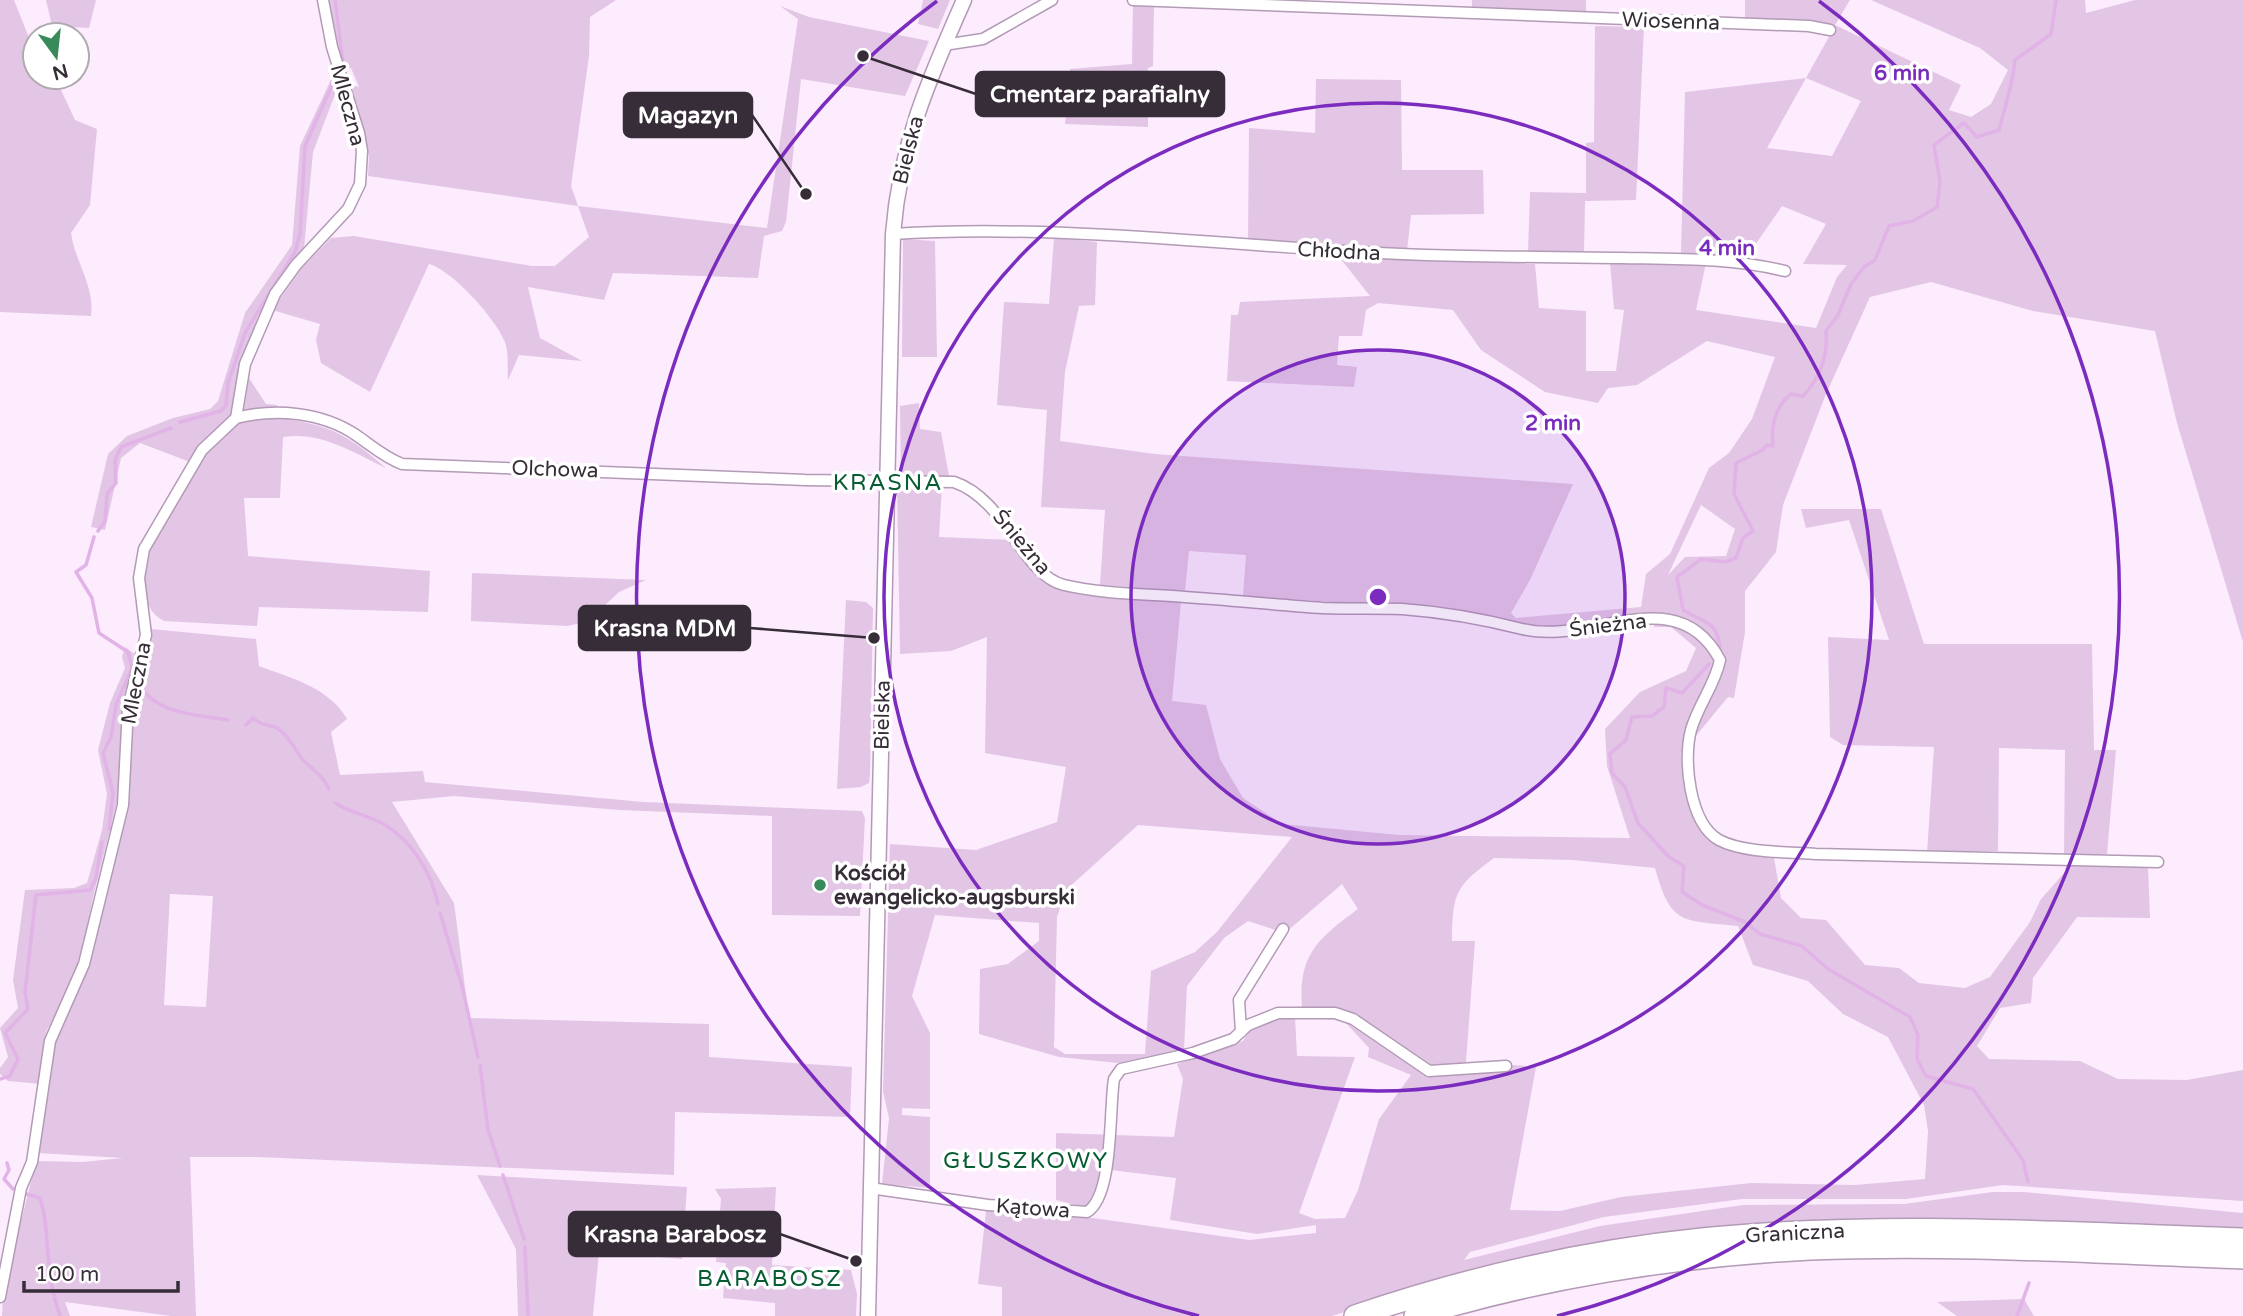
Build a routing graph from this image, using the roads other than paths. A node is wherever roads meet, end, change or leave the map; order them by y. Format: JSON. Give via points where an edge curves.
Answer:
{"nodes":[{"id":1,"x":323,"y":0,"type":"edge"},
{"id":2,"x":964,"y":0,"type":"edge"},
{"id":3,"x":1052,"y":0,"type":"edge"},
{"id":4,"x":1133,"y":0,"type":"edge"},
{"id":5,"x":1830,"y":30,"type":"dead end"},
{"id":6,"x":944,"y":45,"type":"junction"},
{"id":7,"x":893,"y":234,"type":"junction"},
{"id":8,"x":1785,"y":271,"type":"dead end"},
{"id":9,"x":236,"y":418,"type":"junction"},
{"id":10,"x":888,"y":480,"type":"junction"},
{"id":11,"x":2158,"y":862,"type":"dead end"},
{"id":12,"x":1283,"y":929,"type":"dead end"},
{"id":13,"x":1241,"y":1032,"type":"junction"},
{"id":14,"x":1506,"y":1066,"type":"dead end"},
{"id":15,"x":870,"y":1188,"type":"junction"},
{"id":16,"x":2243,"y":1240,"type":"edge"},
{"id":17,"x":2243,"y":1258,"type":"edge"},
{"id":18,"x":0,"y":1297,"type":"edge"},
{"id":19,"x":868,"y":1316,"type":"edge"},
{"id":20,"x":1355,"y":1316,"type":"edge"},
{"id":21,"x":1415,"y":1316,"type":"edge"}],
"edges":[{"from":1,"to":9,"type":"street","name":"Mleczna","via":[[331,47],[359,133],[360,184],[348,209],[296,265],[267,309],[245,365]]},
{"from":2,"to":6,"type":"street","name":"Bielska"},
{"from":3,"to":6,"type":"street","via":[[983,39]]},
{"from":4,"to":5,"type":"street","name":"Wiosenna"},
{"from":6,"to":7,"type":"street","name":"Bielska","via":[[905,148]]},
{"from":7,"to":8,"type":"street","name":"Chłodna","via":[[964,230],[1318,251],[1682,259]]},
{"from":7,"to":10,"type":"street","name":"Bielska"},
{"from":9,"to":10,"type":"street","name":"Olchowa","via":[[269,412],[320,419],[402,464]]},
{"from":9,"to":18,"type":"street","name":"Mleczna","via":[[202,450],[144,550],[139,578],[146,635],[128,708],[122,805],[84,964],[50,1041],[32,1162],[21,1188]]},
{"from":10,"to":11,"type":"street","name":"Śnieżna","via":[[954,482],[971,488],[1002,517],[1027,554],[1061,584],[1453,614],[1537,632],[1672,618],[1706,636],[1720,660],[1688,747],[1690,792],[1708,830],[1719,840],[1816,854]]},
{"from":10,"to":15,"type":"street","name":"Bielska"},
{"from":12,"to":13,"type":"street","via":[[1239,1000]]},
{"from":13,"to":14,"type":"street","name":"Kątowa","via":[[1260,1018],[1278,1013],[1335,1013],[1353,1019],[1429,1071]]},
{"from":13,"to":15,"type":"street","name":"Kątowa","via":[[1193,1054],[1121,1069],[1114,1079],[1105,1176],[1096,1205],[1087,1212],[988,1205]]},
{"from":15,"to":19,"type":"street","name":"Bielska"},
{"from":16,"to":20,"type":"highway","name":"Graniczna","via":[[1924,1230],[1738,1236],[1623,1249],[1536,1266]]},
{"from":17,"to":21,"type":"highway","name":"Graniczna","via":[[1891,1248],[1772,1251],[1570,1277]]}]}
